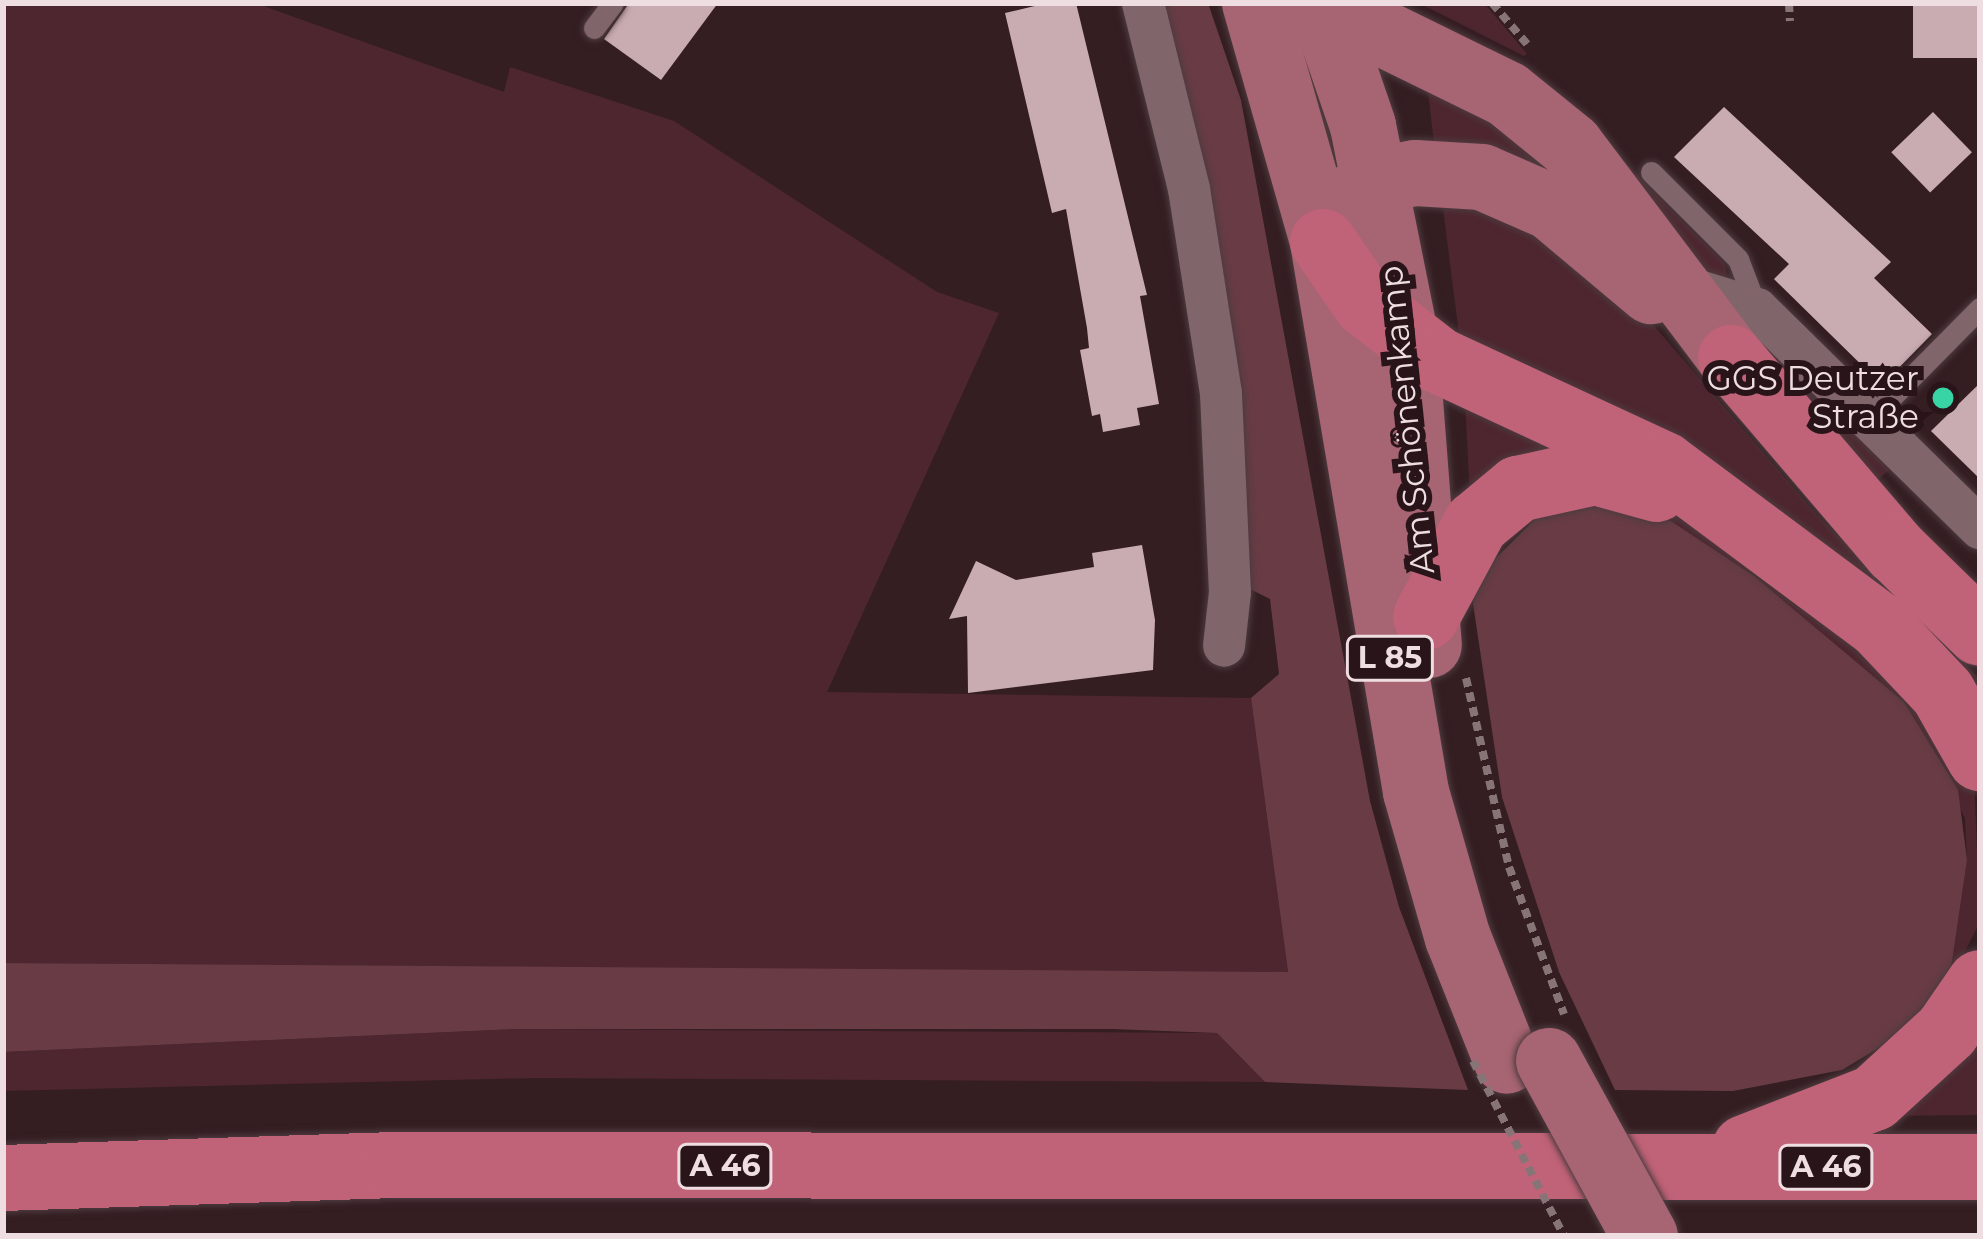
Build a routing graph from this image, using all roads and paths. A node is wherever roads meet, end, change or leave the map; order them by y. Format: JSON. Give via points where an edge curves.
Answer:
{"nodes":[{"id":1,"x":613,"y":3,"type":"edge"},
{"id":2,"x":1144,"y":3,"type":"edge"},
{"id":3,"x":1255,"y":3,"type":"edge"},
{"id":4,"x":1321,"y":3,"type":"edge"},
{"id":5,"x":1790,"y":3,"type":"edge"},
{"id":6,"x":1790,"y":21,"type":"dead end"},
{"id":7,"x":593,"y":28,"type":"dead end"},
{"id":8,"x":1651,"y":172,"type":"dead end"},
{"id":9,"x":1376,"y":180,"type":"junction"},
{"id":10,"x":1323,"y":242,"type":"junction"},
{"id":11,"x":1656,"y":280,"type":"junction"},
{"id":12,"x":1980,"y":308,"type":"edge"},
{"id":13,"x":1744,"y":333,"type":"junction"},
{"id":14,"x":1405,"y":335,"type":"junction"},
{"id":15,"x":1869,"y":420,"type":"junction"},
{"id":16,"x":1739,"y":520,"type":"junction"},
{"id":17,"x":1980,"y":528,"type":"edge"},
{"id":18,"x":1426,"y":617,"type":"junction"},
{"id":19,"x":1980,"y":633,"type":"edge"},
{"id":20,"x":1224,"y":646,"type":"dead end"},
{"id":21,"x":1465,"y":673,"type":"dead end"},
{"id":22,"x":1980,"y":758,"type":"edge"},
{"id":23,"x":1980,"y":983,"type":"edge"},
{"id":24,"x":1524,"y":1051,"type":"junction"},
{"id":25,"x":1672,"y":1166,"type":"junction"},
{"id":26,"x":1980,"y":1167,"type":"edge"},
{"id":27,"x":3,"y":1178,"type":"edge"},
{"id":28,"x":1564,"y":1236,"type":"edge"},
{"id":29,"x":1598,"y":1236,"type":"edge"},
{"id":30,"x":1645,"y":1236,"type":"edge"}],
"edges":[{"from":1,"to":7,"type":"lane"},
{"from":2,"to":20,"type":"street","via":[[1189,189],[1221,394],[1231,592]]},
{"from":3,"to":10,"type":"main road","name":"Am Schönenkamp","number":"L 85"},
{"from":4,"to":9,"type":"main road","name":"Am Schönenkamp","number":"L 85"},
{"from":4,"to":11,"type":"main road","via":[[1507,94],[1539,119],[1603,182]]},
{"from":5,"to":6,"type":"path"},
{"from":8,"to":13,"type":"lane","via":[[1738,260]]},
{"from":9,"to":10,"type":"main road","via":[[1341,204]]},
{"from":9,"to":11,"type":"main road","via":[[1482,177],[1551,207]]},
{"from":9,"to":14,"type":"main road","name":"Am Schönenkamp","number":"L 85"},
{"from":10,"to":14,"type":"highway","via":[[1366,304]]},
{"from":10,"to":24,"type":"main road","name":"Am Schönenkamp","number":"L 85","via":[[1416,792],[1458,938]]},
{"from":11,"to":13,"type":"main road"},
{"from":12,"to":15,"type":"lane"},
{"from":13,"to":15,"type":"street"},
{"from":13,"to":19,"type":"highway","via":[[1896,550]]},
{"from":14,"to":16,"type":"highway","via":[[1515,402],[1664,465]]},
{"from":14,"to":18,"type":"main road","name":"Am Schönenkamp","number":"L 85"},
{"from":15,"to":17,"type":"street"},
{"from":16,"to":18,"type":"highway","via":[[1618,476],[1539,481],[1475,524]]},
{"from":16,"to":22,"type":"highway","via":[[1880,625],[1943,693]]},
{"from":18,"to":24,"type":"main road","name":"Am Schönenkamp","number":"L 85","via":[[1470,850]]},
{"from":21,"to":24,"type":"path","via":[[1508,867]]},
{"from":23,"to":25,"type":"highway","via":[[1947,1031],[1874,1098],[1829,1121]]},
{"from":24,"to":28,"type":"path","bridge":true},
{"from":24,"to":29,"type":"main road","name":"Am Schönenkamp","number":"L 85"},
{"from":24,"to":30,"type":"main road","name":"Am Schönenkamp","number":"L 85","bridge":true},
{"from":25,"to":26,"type":"highway","number":"A 46"},
{"from":25,"to":27,"type":"highway","number":"A 46","via":[[397,1165]]}]}
